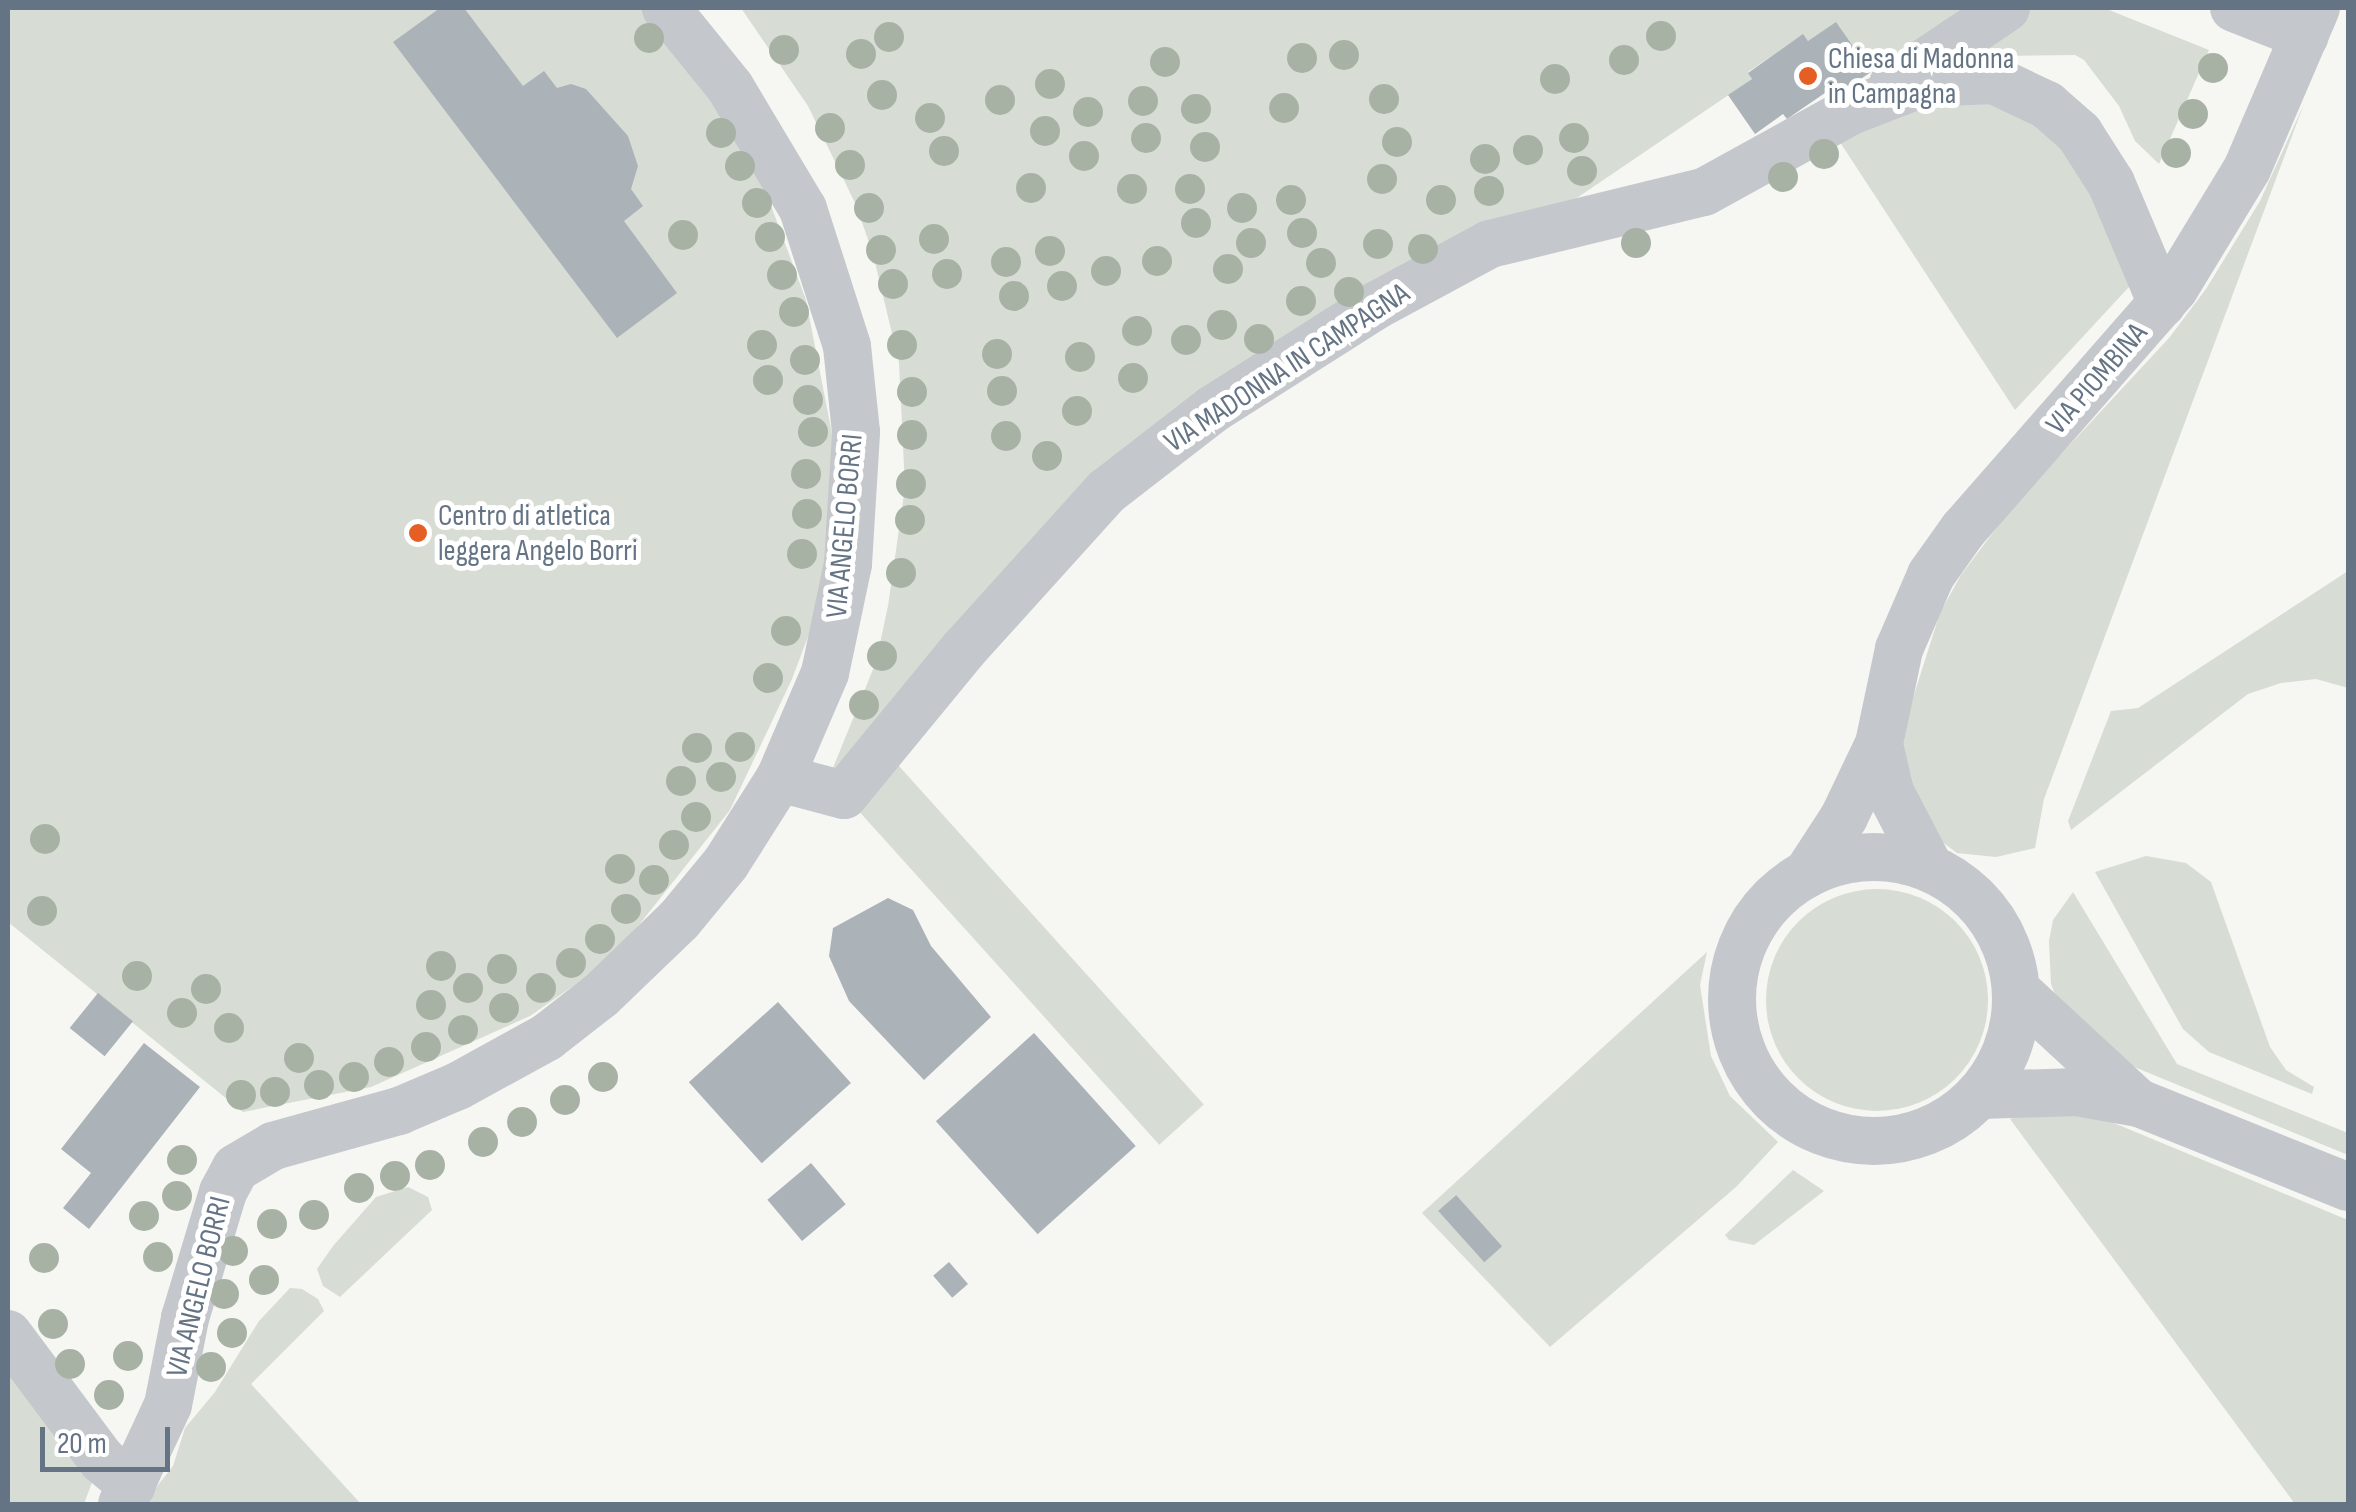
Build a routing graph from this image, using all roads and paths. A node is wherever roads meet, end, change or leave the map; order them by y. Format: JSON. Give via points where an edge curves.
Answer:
{"nodes":[{"id":1,"x":666,"y":8,"type":"edge"},
{"id":2,"x":2006,"y":8,"type":"edge"},
{"id":3,"x":2234,"y":8,"type":"edge"},
{"id":4,"x":2310,"y":22,"type":"edge"},
{"id":5,"x":1851,"y":111,"type":"junction"},
{"id":6,"x":2162,"y":304,"type":"junction"},
{"id":7,"x":1879,"y":744,"type":"junction"},
{"id":8,"x":780,"y":778,"type":"junction"},
{"id":9,"x":1929,"y":867,"type":"junction"},
{"id":10,"x":1807,"y":874,"type":"junction"},
{"id":11,"x":2017,"y":990,"type":"junction"},
{"id":12,"x":1981,"y":1095,"type":"junction"},
{"id":13,"x":2139,"y":1103,"type":"junction"},
{"id":14,"x":2348,"y":1187,"type":"edge"},
{"id":15,"x":8,"y":1334,"type":"edge"},
{"id":16,"x":128,"y":1495,"type":"edge"}],
"edges":[{"from":1,"to":8,"type":"street","name":"VIA ANGELO BORRI","via":[[730,87],[803,210],[847,346],[856,432],[845,590],[826,674]]},
{"from":2,"to":5,"type":"street","name":"VIA MADONNA IN CAMPAGNA"},
{"from":3,"to":4,"type":"street"},
{"from":4,"to":6,"type":"street","name":"VIA PIOMBINA","via":[[2230,203]]},
{"from":5,"to":6,"type":"street","name":"VIA MADONNA IN CAMPAGNA","via":[[1923,83],[1994,80],[2048,104],[2079,132],[2112,182]]},
{"from":5,"to":8,"type":"street","name":"VIA MADONNA IN CAMPAGNA","via":[[1704,192],[1490,244],[1378,304],[1213,409],[1107,491],[964,648],[844,795]]},
{"from":6,"to":7,"type":"street","name":"VIA PIOMBINA","via":[[1931,576],[1898,649]]},
{"from":7,"to":9,"type":"street","name":"VIA PIOMBINA","via":[[1890,792]]},
{"from":7,"to":10,"type":"street","name":"VIA PIOMBINA","via":[[1844,818]]},
{"from":8,"to":16,"type":"street","name":"VIA ANGELO BORRI","via":[[691,907],[627,972],[547,1036],[428,1099],[273,1146],[236,1168],[222,1192],[190,1302],[168,1406]]},
{"from":9,"to":10,"type":"street","name":"VIA PIOMBINA","via":[[1868,857]]},
{"from":9,"to":11,"type":"street","name":"VIA PIOMBINA","via":[[1980,903],[2000,931]]},
{"from":10,"to":12,"type":"street","name":"VIA PIOMBINA","via":[[1760,914],[1735,970],[1736,1032],[1762,1088],[1809,1126],[1844,1139],[1882,1142],[1952,1120]]},
{"from":11,"to":12,"type":"street","name":"VIA PIOMBINA","via":[[2008,1046]]},
{"from":11,"to":13,"type":"street"},
{"from":12,"to":13,"type":"street","via":[[2078,1092]]},
{"from":13,"to":14,"type":"street"},
{"from":15,"to":16,"type":"street"}]}
